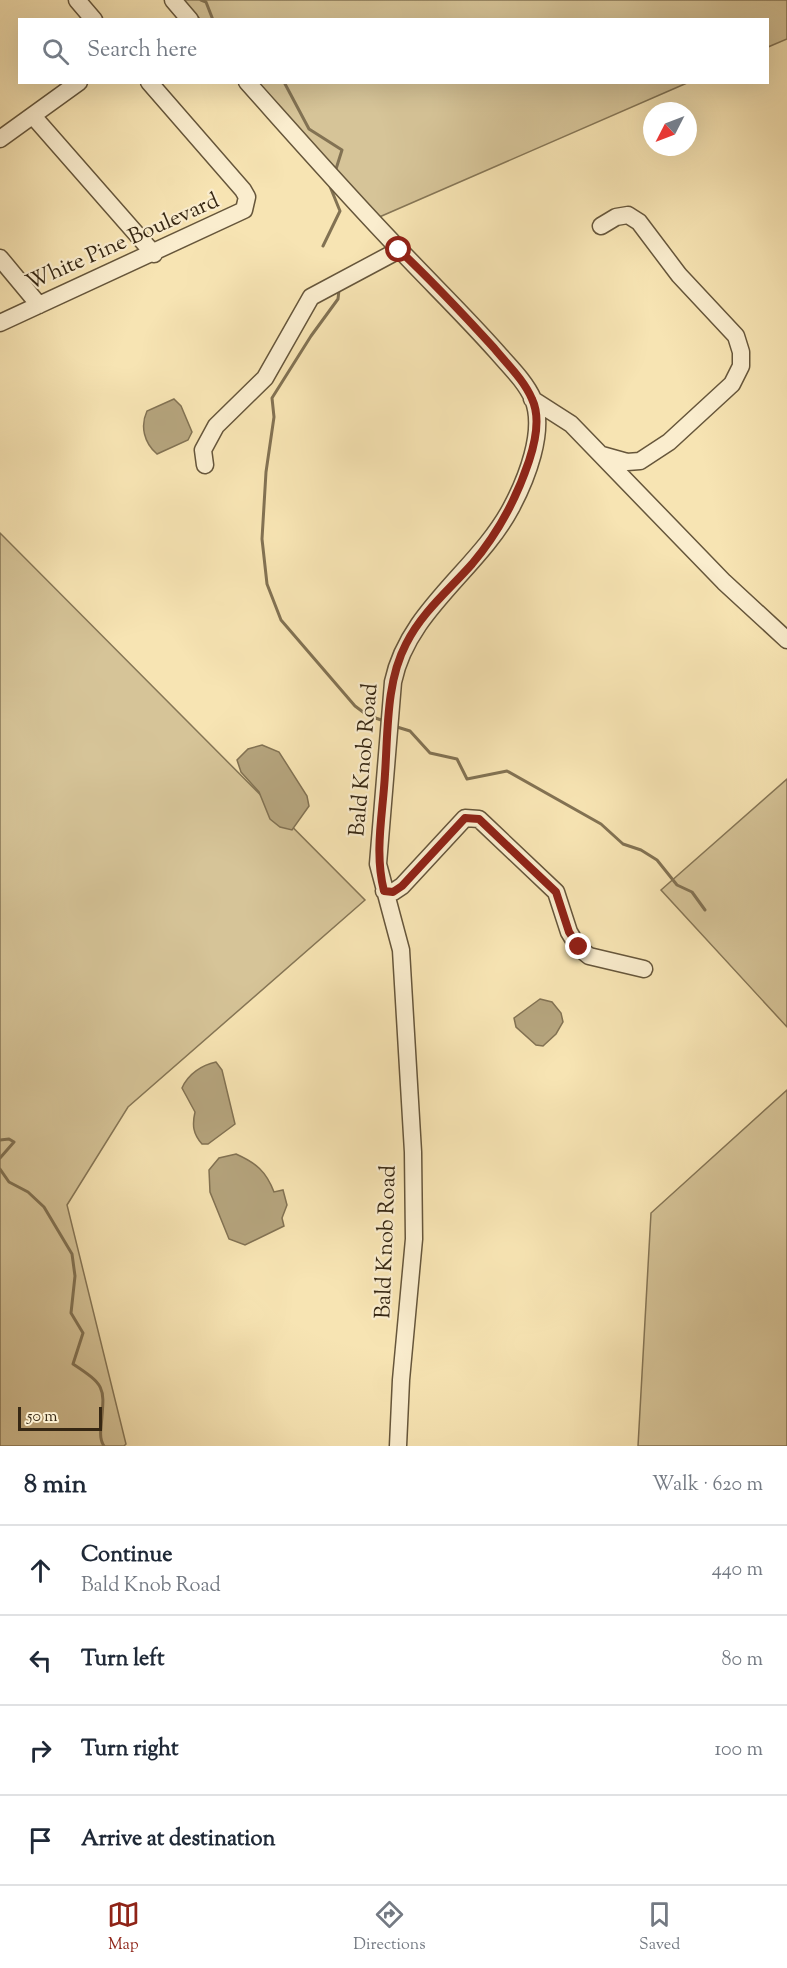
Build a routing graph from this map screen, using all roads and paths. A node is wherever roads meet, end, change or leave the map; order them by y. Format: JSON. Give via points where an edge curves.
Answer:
{"nodes":[{"id":1,"x":77,"y":0,"type":"edge"},
{"id":2,"x":172,"y":0,"type":"edge"},
{"id":3,"x":92,"y":18,"type":"edge"},
{"id":4,"x":188,"y":18,"type":"edge"},
{"id":5,"x":76,"y":84,"type":"edge"},
{"id":6,"x":151,"y":84,"type":"edge"},
{"id":7,"x":249,"y":84,"type":"edge"},
{"id":8,"x":33,"y":116,"type":"junction"},
{"id":9,"x":0,"y":140,"type":"edge"},
{"id":10,"x":601,"y":226,"type":"dead end"},
{"id":11,"x":399,"y":250,"type":"junction"},
{"id":12,"x":154,"y":254,"type":"junction"},
{"id":13,"x":0,"y":258,"type":"edge"},
{"id":14,"x":39,"y":305,"type":"junction"},
{"id":15,"x":0,"y":323,"type":"edge"},
{"id":16,"x":532,"y":399,"type":"junction"},
{"id":17,"x":602,"y":455,"type":"junction"},
{"id":18,"x":205,"y":465,"type":"dead end"},
{"id":19,"x":787,"y":640,"type":"edge"},
{"id":20,"x":384,"y":891,"type":"junction"},
{"id":21,"x":644,"y":969,"type":"dead end"},
{"id":22,"x":398,"y":1446,"type":"edge"}],
"edges":[{"from":1,"to":3,"type":"street"},
{"from":2,"to":4,"type":"street"},
{"from":5,"to":8,"type":"street"},
{"from":6,"to":12,"type":"street","name":"White Pine Boulevard","via":[[247,197],[247,204],[238,215]]},
{"from":7,"to":11,"type":"street","name":"Bald Knob Road"},
{"from":8,"to":9,"type":"street"},
{"from":8,"to":12,"type":"street"},
{"from":10,"to":17,"type":"street","via":[[628,215],[639,222],[679,275],[736,336],[741,352],[741,366],[732,384],[669,441],[640,461],[627,462]]},
{"from":11,"to":16,"type":"street","name":"Bald Knob Road","via":[[467,318],[516,374]]},
{"from":11,"to":18,"type":"street","via":[[311,297],[265,378],[216,426],[203,450]]},
{"from":12,"to":14,"type":"street","name":"White Pine Boulevard"},
{"from":13,"to":14,"type":"street"},
{"from":14,"to":15,"type":"street","name":"White Pine Boulevard"},
{"from":16,"to":17,"type":"street","via":[[571,424]]},
{"from":16,"to":20,"type":"street","name":"Bald Knob Road","via":[[536,421],[534,448],[513,505],[489,543],[413,631],[396,669],[379,835],[378,864]]},
{"from":17,"to":19,"type":"street","via":[[724,582]]},
{"from":20,"to":21,"type":"street","via":[[393,892],[402,886],[465,818],[479,819],[556,892],[569,932],[579,947],[589,956]]},
{"from":20,"to":22,"type":"street","name":"Bald Knob Road","via":[[401,950],[413,1152],[414,1239]]}]}
